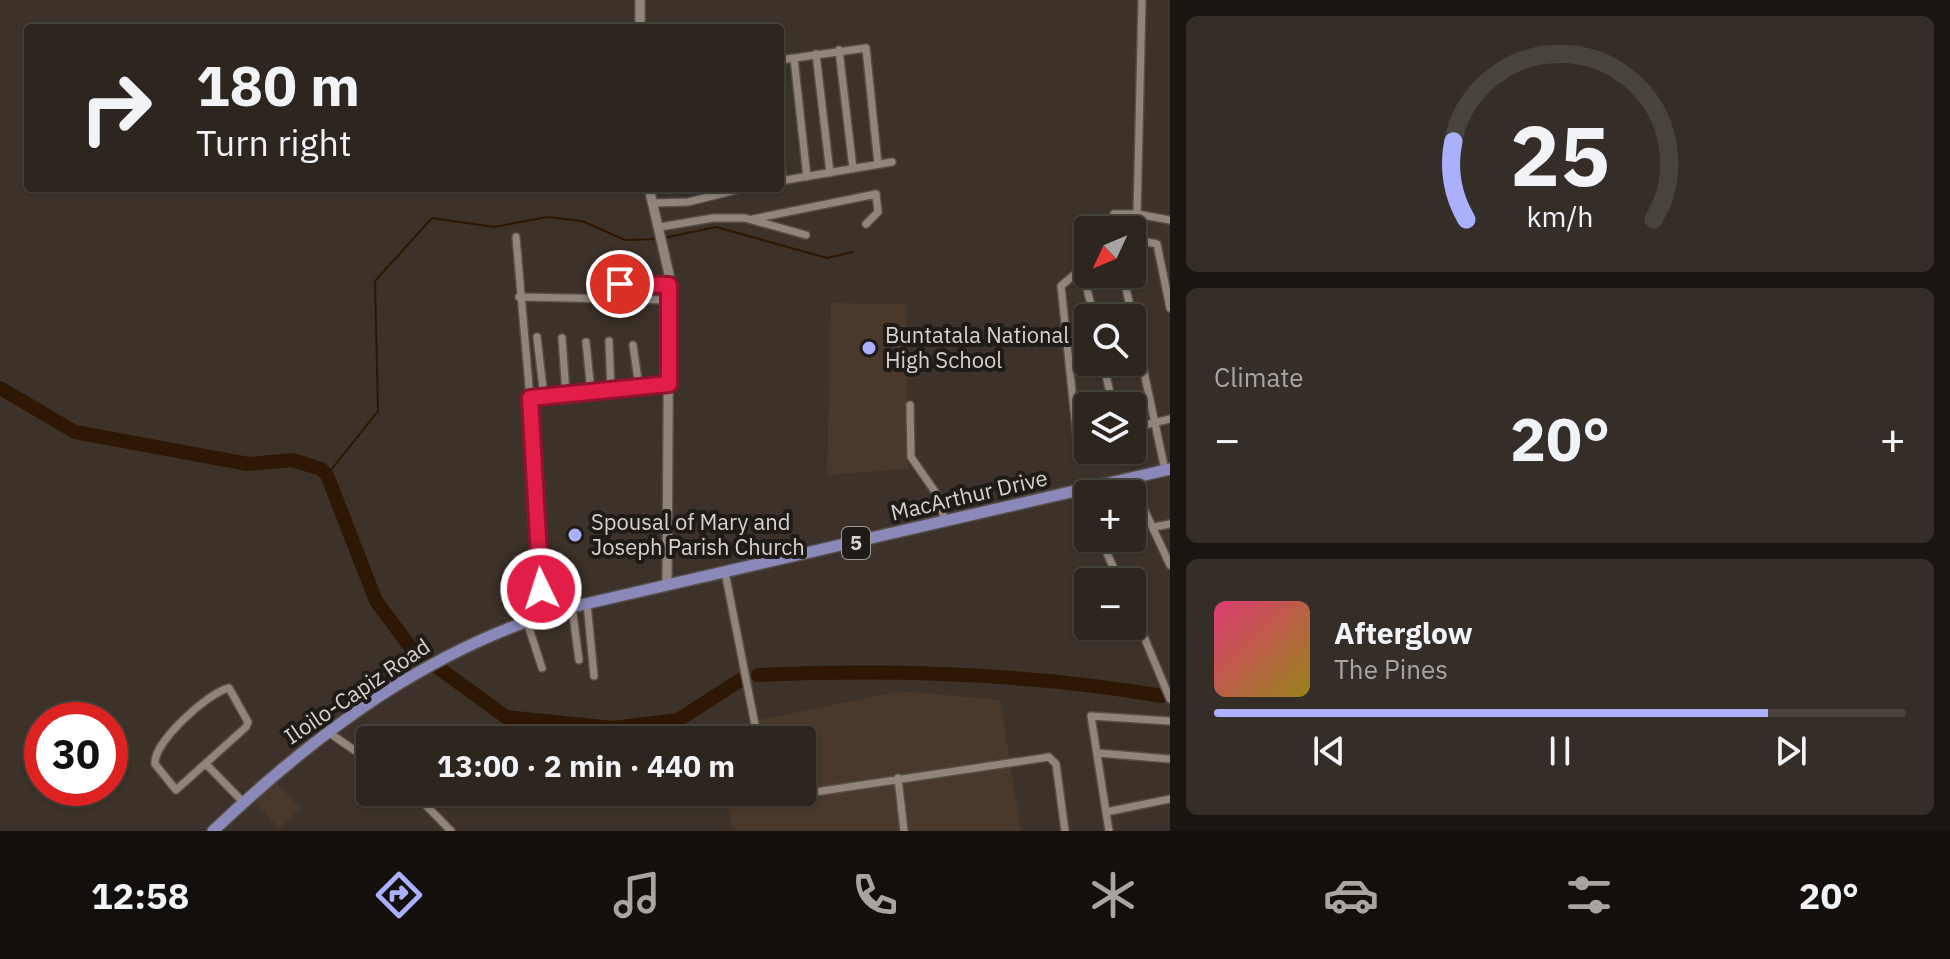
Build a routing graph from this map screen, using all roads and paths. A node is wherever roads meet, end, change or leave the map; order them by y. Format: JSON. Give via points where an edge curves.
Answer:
{"nodes":[{"id":1,"x":640,"y":0,"type":"edge"},
{"id":2,"x":1142,"y":0,"type":"edge"},
{"id":3,"x":640,"y":24,"type":"edge"},
{"id":4,"x":839,"y":50,"type":"junction"},
{"id":5,"x":816,"y":54,"type":"junction"},
{"id":6,"x":794,"y":58,"type":"junction"},
{"id":7,"x":784,"y":59,"type":"edge"},
{"id":8,"x":892,"y":162,"type":"dead end"},
{"id":9,"x":878,"y":164,"type":"junction"},
{"id":10,"x":853,"y":169,"type":"junction"},
{"id":11,"x":830,"y":173,"type":"junction"},
{"id":12,"x":807,"y":177,"type":"junction"},
{"id":13,"x":784,"y":181,"type":"edge"},
{"id":14,"x":650,"y":192,"type":"edge"},
{"id":15,"x":728,"y":192,"type":"edge"},
{"id":16,"x":653,"y":203,"type":"junction"},
{"id":17,"x":1137,"y":214,"type":"junction"},
{"id":18,"x":1114,"y":216,"type":"edge"},
{"id":19,"x":753,"y":219,"type":"junction"},
{"id":20,"x":1170,"y":220,"type":"edge"},
{"id":21,"x":866,"y":224,"type":"dead end"},
{"id":22,"x":660,"y":230,"type":"junction"},
{"id":23,"x":806,"y":235,"type":"dead end"},
{"id":24,"x":516,"y":237,"type":"dead end"},
{"id":25,"x":1146,"y":242,"type":"edge"},
{"id":26,"x":1074,"y":275,"type":"edge"},
{"id":27,"x":596,"y":284,"type":"dead end"},
{"id":28,"x":669,"y":285,"type":"junction"},
{"id":29,"x":519,"y":297,"type":"junction"},
{"id":30,"x":668,"y":300,"type":"junction"},
{"id":31,"x":1170,"y":308,"type":"edge"},
{"id":32,"x":537,"y":337,"type":"dead end"},
{"id":33,"x":562,"y":338,"type":"dead end"},
{"id":34,"x":609,"y":341,"type":"dead end"},
{"id":35,"x":586,"y":342,"type":"dead end"},
{"id":36,"x":633,"y":345,"type":"dead end"},
{"id":37,"x":1146,"y":376,"type":"edge"},
{"id":38,"x":669,"y":384,"type":"junction"},
{"id":39,"x":639,"y":387,"type":"junction"},
{"id":40,"x":611,"y":390,"type":"junction"},
{"id":41,"x":591,"y":392,"type":"junction"},
{"id":42,"x":566,"y":394,"type":"junction"},
{"id":43,"x":544,"y":397,"type":"junction"},
{"id":44,"x":530,"y":398,"type":"junction"},
{"id":45,"x":910,"y":405,"type":"dead end"},
{"id":46,"x":1170,"y":419,"type":"edge"},
{"id":47,"x":1074,"y":420,"type":"edge"},
{"id":48,"x":1156,"y":423,"type":"junction"},
{"id":49,"x":1146,"y":425,"type":"edge"},
{"id":50,"x":1168,"y":469,"type":"edge"},
{"id":51,"x":1130,"y":479,"type":"junction"},
{"id":52,"x":1125,"y":480,"type":"edge"},
{"id":53,"x":1074,"y":491,"type":"edge"},
{"id":54,"x":945,"y":522,"type":"junction"},
{"id":55,"x":1170,"y":524,"type":"edge"},
{"id":56,"x":1154,"y":527,"type":"junction"},
{"id":57,"x":1170,"y":565,"type":"edge"},
{"id":58,"x":725,"y":572,"type":"junction"},
{"id":59,"x":667,"y":585,"type":"junction"},
{"id":60,"x":587,"y":603,"type":"junction"},
{"id":61,"x":572,"y":607,"type":"junction"},
{"id":62,"x":543,"y":615,"type":"junction"},
{"id":63,"x":527,"y":622,"type":"junction"},
{"id":64,"x":1145,"y":640,"type":"edge"},
{"id":65,"x":579,"y":660,"type":"dead end"},
{"id":66,"x":542,"y":668,"type":"dead end"},
{"id":67,"x":594,"y":676,"type":"dead end"},
{"id":68,"x":1170,"y":699,"type":"edge"},
{"id":69,"x":1170,"y":721,"type":"edge"},
{"id":70,"x":755,"y":726,"type":"edge"},
{"id":71,"x":326,"y":730,"type":"junction"},
{"id":72,"x":356,"y":751,"type":"edge"},
{"id":73,"x":1098,"y":753,"type":"junction"},
{"id":74,"x":1170,"y":759,"type":"edge"},
{"id":75,"x":206,"y":764,"type":"junction"},
{"id":76,"x":898,"y":778,"type":"junction"},
{"id":77,"x":816,"y":791,"type":"edge"},
{"id":78,"x":1170,"y":799,"type":"edge"},
{"id":79,"x":243,"y":802,"type":"junction"},
{"id":80,"x":427,"y":806,"type":"edge"},
{"id":81,"x":1106,"y":812,"type":"junction"},
{"id":82,"x":213,"y":831,"type":"edge"},
{"id":83,"x":451,"y":831,"type":"edge"},
{"id":84,"x":904,"y":831,"type":"edge"},
{"id":85,"x":1065,"y":831,"type":"edge"},
{"id":86,"x":1109,"y":831,"type":"edge"}],
"edges":[{"from":1,"to":3,"type":"street"},
{"from":2,"to":17,"type":"street"},
{"from":4,"to":5,"type":"street"},
{"from":4,"to":9,"type":"street","via":[[866,48]]},
{"from":4,"to":10,"type":"street"},
{"from":5,"to":6,"type":"street"},
{"from":5,"to":11,"type":"street"},
{"from":6,"to":7,"type":"street"},
{"from":6,"to":12,"type":"street"},
{"from":8,"to":9,"type":"street"},
{"from":9,"to":10,"type":"street"},
{"from":10,"to":11,"type":"street"},
{"from":11,"to":12,"type":"street"},
{"from":12,"to":13,"type":"street"},
{"from":14,"to":16,"type":"street"},
{"from":15,"to":16,"type":"street","via":[[688,202]]},
{"from":16,"to":22,"type":"street"},
{"from":17,"to":18,"type":"street"},
{"from":17,"to":20,"type":"street"},
{"from":19,"to":21,"type":"street","via":[[876,194],[878,212]]},
{"from":19,"to":22,"type":"street","via":[[713,218]]},
{"from":19,"to":23,"type":"street"},
{"from":22,"to":28,"type":"street"},
{"from":24,"to":29,"type":"street"},
{"from":25,"to":31,"type":"street","via":[[1157,244]]},
{"from":26,"to":47,"type":"street","via":[[1061,286]]},
{"from":27,"to":28,"type":"street"},
{"from":28,"to":30,"type":"street"},
{"from":29,"to":30,"type":"street"},
{"from":29,"to":44,"type":"street"},
{"from":30,"to":38,"type":"street"},
{"from":32,"to":43,"type":"street"},
{"from":33,"to":42,"type":"street"},
{"from":34,"to":40,"type":"street"},
{"from":35,"to":41,"type":"street"},
{"from":36,"to":39,"type":"street"},
{"from":37,"to":48,"type":"street"},
{"from":38,"to":39,"type":"street"},
{"from":38,"to":59,"type":"street"},
{"from":39,"to":40,"type":"street"},
{"from":40,"to":41,"type":"street"},
{"from":41,"to":42,"type":"street"},
{"from":42,"to":43,"type":"street"},
{"from":43,"to":44,"type":"street"},
{"from":44,"to":62,"type":"street"},
{"from":45,"to":54,"type":"street","via":[[911,457],[938,496]]},
{"from":46,"to":48,"type":"street"},
{"from":48,"to":49,"type":"street"},
{"from":48,"to":50,"type":"street"},
{"from":50,"to":51,"type":"main road","name":"MacArthur Drive","number":"5"},
{"from":51,"to":52,"type":"main road","name":"MacArthur Drive","number":"5"},
{"from":51,"to":56,"type":"street"},
{"from":53,"to":54,"type":"main road","name":"MacArthur Drive","number":"5"},
{"from":54,"to":58,"type":"main road","name":"MacArthur Drive","number":"5"},
{"from":55,"to":56,"type":"street"},
{"from":56,"to":57,"type":"street"},
{"from":58,"to":59,"type":"main road","name":"MacArthur Drive","number":"5"},
{"from":58,"to":70,"type":"street"},
{"from":59,"to":60,"type":"main road","name":"MacArthur Drive","number":"5"},
{"from":60,"to":61,"type":"main road","name":"MacArthur Drive","number":"5"},
{"from":60,"to":67,"type":"street"},
{"from":61,"to":62,"type":"main road","name":"MacArthur Drive","number":"5"},
{"from":61,"to":65,"type":"street"},
{"from":62,"to":63,"type":"main road","name":"Iloilo-Capiz Road","number":"5"},
{"from":63,"to":66,"type":"street"},
{"from":63,"to":71,"type":"main road","name":"Iloilo-Capiz Road","number":"5","via":[[442,658]]},
{"from":64,"to":68,"type":"street"},
{"from":69,"to":73,"type":"street","via":[[1094,714],[1090,719]]},
{"from":71,"to":72,"type":"street"},
{"from":71,"to":79,"type":"main road","name":"Iloilo-Capiz Road","number":"5"},
{"from":73,"to":74,"type":"street"},
{"from":73,"to":81,"type":"street"},
{"from":75,"to":75,"type":"street","via":[[248,723],[229,688],[174,729],[154,758],[176,790]]},
{"from":75,"to":79,"type":"street"},
{"from":76,"to":77,"type":"street"},
{"from":76,"to":84,"type":"street"},
{"from":76,"to":85,"type":"street","via":[[1049,757],[1056,764]]},
{"from":78,"to":81,"type":"street"},
{"from":79,"to":82,"type":"main road","name":"Iloilo-Capiz Road","number":"5"},
{"from":80,"to":83,"type":"street"},
{"from":81,"to":86,"type":"street"}]}
